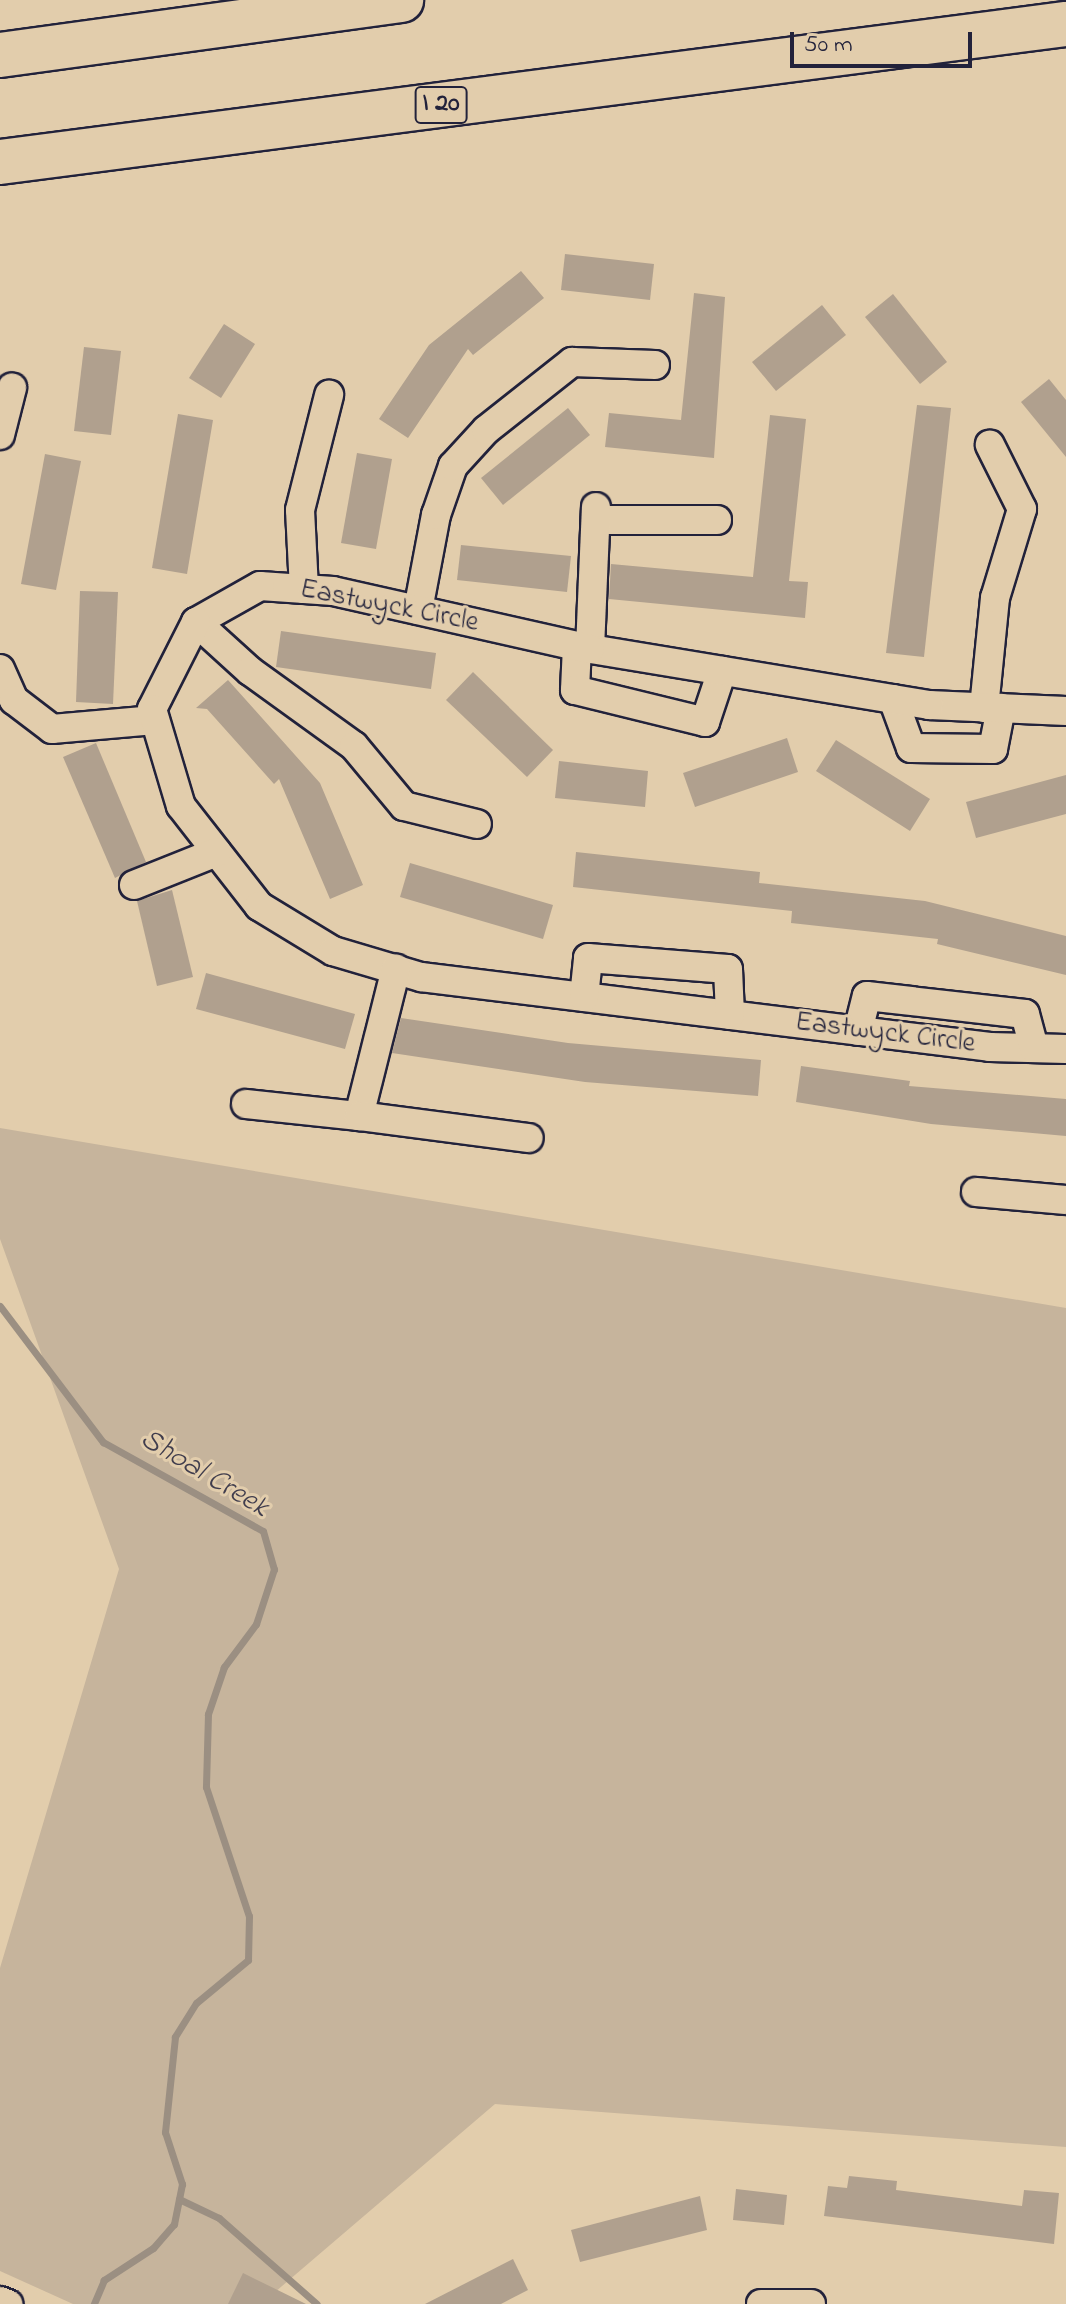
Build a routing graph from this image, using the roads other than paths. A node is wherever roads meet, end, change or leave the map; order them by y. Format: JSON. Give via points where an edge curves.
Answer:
{"nodes":[{"id":1,"x":401,"y":0,"type":"edge"},
{"id":2,"x":1066,"y":24,"type":"edge"},
{"id":3,"x":1066,"y":35,"type":"edge"},
{"id":4,"x":882,"y":49,"type":"junction"},
{"id":5,"x":0,"y":55,"type":"edge"},
{"id":6,"x":0,"y":162,"type":"edge"},
{"id":7,"x":655,"y":365,"type":"dead end"},
{"id":8,"x":12,"y":388,"type":"dead end"},
{"id":9,"x":329,"y":395,"type":"dead end"},
{"id":10,"x":0,"y":435,"type":"edge"},
{"id":11,"x":990,"y":445,"type":"dead end"},
{"id":12,"x":717,"y":520,"type":"dead end"},
{"id":13,"x":304,"y":589,"type":"junction"},
{"id":14,"x":418,"y":610,"type":"junction"},
{"id":15,"x":196,"y":622,"type":"junction"},
{"id":16,"x":583,"y":648,"type":"junction"},
{"id":17,"x":0,"y":669,"type":"edge"},
{"id":18,"x":722,"y":671,"type":"junction"},
{"id":19,"x":893,"y":699,"type":"junction"},
{"id":20,"x":992,"y":708,"type":"junction"},
{"id":21,"x":1066,"y":711,"type":"edge"},
{"id":22,"x":155,"y":720,"type":"junction"},
{"id":23,"x":477,"y":824,"type":"dead end"},
{"id":24,"x":217,"y":852,"type":"junction"},
{"id":25,"x":134,"y":885,"type":"dead end"},
{"id":26,"x":396,"y":969,"type":"junction"},
{"id":27,"x":584,"y":997,"type":"junction"},
{"id":28,"x":730,"y":1015,"type":"junction"},
{"id":29,"x":1066,"y":1049,"type":"edge"},
{"id":30,"x":246,"y":1104,"type":"dead end"},
{"id":31,"x":359,"y":1116,"type":"junction"},
{"id":32,"x":529,"y":1138,"type":"dead end"},
{"id":33,"x":976,"y":1192,"type":"dead end"},
{"id":34,"x":1066,"y":1200,"type":"edge"},
{"id":35,"x":0,"y":2301,"type":"edge"},
{"id":36,"x":8,"y":2304,"type":"edge"},
{"id":37,"x":761,"y":2304,"type":"edge"},
{"id":38,"x":811,"y":2304,"type":"edge"}],
"edges":[{"from":1,"to":5,"type":"highway"},
{"from":2,"to":4,"type":"highway","number":"I 20"},
{"from":3,"to":4,"type":"highway"},
{"from":4,"to":6,"type":"highway","number":"I 20"},
{"from":7,"to":14,"type":"street","via":[[572,362],[486,430],[453,466],[436,515]]},
{"from":8,"to":10,"type":"street"},
{"from":9,"to":13,"type":"street","via":[[300,510]]},
{"from":11,"to":20,"type":"street","via":[[1022,509],[995,598]]},
{"from":12,"to":16,"type":"street","via":[[596,514]]},
{"from":13,"to":14,"type":"street","name":"Eastwyck Circle"},
{"from":13,"to":15,"type":"street","name":"Eastwyck Circle","via":[[260,586]]},
{"from":14,"to":16,"type":"street","name":"Eastwyck Circle"},
{"from":15,"to":22,"type":"street","via":[[152,709]]},
{"from":15,"to":23,"type":"street","via":[[250,671],[354,746],[404,806]]},
{"from":16,"to":18,"type":"street","name":"Eastwyck Circle"},
{"from":16,"to":18,"type":"street","via":[[575,690],[705,722]]},
{"from":17,"to":22,"type":"street","via":[[14,700],[52,729]]},
{"from":18,"to":19,"type":"street","name":"Eastwyck Circle"},
{"from":19,"to":20,"type":"street","name":"Eastwyck Circle"},
{"from":19,"to":20,"type":"street","via":[[911,748],[993,749]]},
{"from":20,"to":21,"type":"street","name":"Eastwyck Circle"},
{"from":22,"to":24,"type":"street","name":"Eastwyck Circle","via":[[181,806]]},
{"from":24,"to":25,"type":"street"},
{"from":24,"to":26,"type":"street","name":"Eastwyck Circle","via":[[259,906],[333,951]]},
{"from":26,"to":27,"type":"street","name":"Eastwyck Circle"},
{"from":26,"to":31,"type":"street"},
{"from":27,"to":28,"type":"street","name":"Eastwyck Circle"},
{"from":27,"to":28,"type":"street","via":[[588,958],[728,969]]},
{"from":28,"to":29,"type":"street","name":"Eastwyck Circle","via":[[858,1031],[867,996],[1025,1014],[1034,1048]]},
{"from":30,"to":31,"type":"street"},
{"from":31,"to":32,"type":"street"},
{"from":33,"to":34,"type":"street"},
{"from":35,"to":36,"type":"street"},
{"from":37,"to":38,"type":"street"}]}
